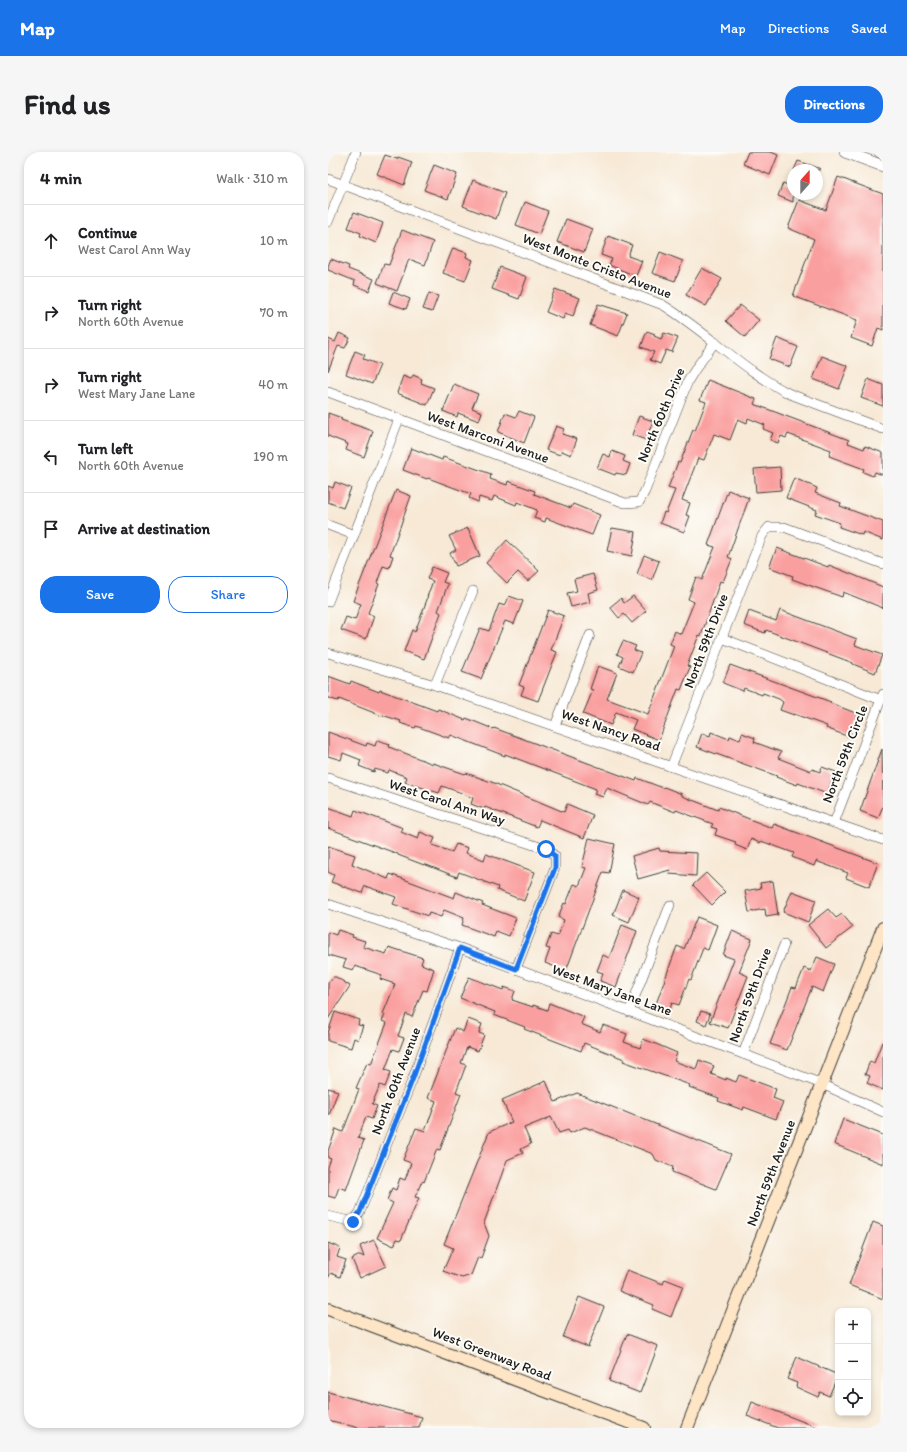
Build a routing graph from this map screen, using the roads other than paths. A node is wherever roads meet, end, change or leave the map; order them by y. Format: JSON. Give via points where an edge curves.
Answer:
{"nodes":[{"id":1,"x":356,"y":152,"type":"edge"},
{"id":2,"x":845,"y":152,"type":"edge"},
{"id":3,"x":880,"y":152,"type":"edge"},
{"id":4,"x":883,"y":153,"type":"edge"},
{"id":5,"x":883,"y":166,"type":"edge"},
{"id":6,"x":328,"y":179,"type":"edge"},
{"id":7,"x":343,"y":185,"type":"junction"},
{"id":8,"x":328,"y":222,"type":"edge"},
{"id":9,"x":715,"y":342,"type":"junction"},
{"id":10,"x":328,"y":392,"type":"edge"},
{"id":11,"x":399,"y":419,"type":"junction"},
{"id":12,"x":883,"y":429,"type":"edge"},
{"id":13,"x":639,"y":502,"type":"joint"},
{"id":14,"x":328,"y":525,"type":"edge"},
{"id":15,"x":354,"y":535,"type":"junction"},
{"id":16,"x":883,"y":564,"type":"edge"},
{"id":17,"x":473,"y":591,"type":"dead end"},
{"id":18,"x":328,"y":602,"type":"edge"},
{"id":19,"x":590,"y":635,"type":"dead end"},
{"id":20,"x":722,"y":638,"type":"junction"},
{"id":21,"x":328,"y":653,"type":"edge"},
{"id":22,"x":435,"y":685,"type":"junction"},
{"id":23,"x":882,"y":697,"type":"edge"},
{"id":24,"x":555,"y":726,"type":"junction"},
{"id":25,"x":671,"y":767,"type":"junction"},
{"id":26,"x":328,"y":778,"type":"edge"},
{"id":27,"x":834,"y":823,"type":"junction"},
{"id":28,"x":883,"y":840,"type":"edge"},
{"id":29,"x":328,"y":904,"type":"edge"},
{"id":30,"x":670,"y":905,"type":"dead end"},
{"id":31,"x":883,"y":928,"type":"edge"},
{"id":32,"x":784,"y":945,"type":"dead end"},
{"id":33,"x":460,"y":948,"type":"junction"},
{"id":34,"x":516,"y":969,"type":"junction"},
{"id":35,"x":629,"y":1012,"type":"junction"},
{"id":36,"x":743,"y":1054,"type":"junction"},
{"id":37,"x":822,"y":1084,"type":"junction"},
{"id":38,"x":883,"y":1112,"type":"edge"},
{"id":39,"x":328,"y":1216,"type":"edge"},
{"id":40,"x":328,"y":1309,"type":"edge"},
{"id":41,"x":644,"y":1428,"type":"edge"},
{"id":42,"x":687,"y":1428,"type":"edge"}],
"edges":[{"from":1,"to":7,"type":"street"},
{"from":2,"to":5,"type":"street"},
{"from":3,"to":4,"type":"street"},
{"from":6,"to":7,"type":"street","name":"West Monte Cristo Avenue"},
{"from":7,"to":8,"type":"street"},
{"from":7,"to":9,"type":"street","name":"West Monte Cristo Avenue","via":[[650,298],[679,314]]},
{"from":9,"to":12,"type":"street","name":"West Monte Cristo Avenue","via":[[778,388]]},
{"from":9,"to":13,"type":"street","name":"North 60th Drive","via":[[688,381]]},
{"from":10,"to":11,"type":"street","name":"West Marconi Avenue"},
{"from":11,"to":13,"type":"street","name":"West Marconi Avenue","via":[[625,503]]},
{"from":11,"to":15,"type":"street"},
{"from":14,"to":15,"type":"street"},
{"from":15,"to":18,"type":"street"},
{"from":16,"to":20,"type":"street","name":"North 59th Drive","via":[[784,527],[769,527],[762,536]]},
{"from":17,"to":22,"type":"street"},
{"from":19,"to":24,"type":"street"},
{"from":20,"to":23,"type":"street"},
{"from":20,"to":25,"type":"street","name":"North 59th Drive"},
{"from":21,"to":22,"type":"street","name":"West Nancy Road"},
{"from":22,"to":24,"type":"street","name":"West Nancy Road"},
{"from":23,"to":27,"type":"street","name":"North 59th Circle"},
{"from":24,"to":25,"type":"street","name":"West Nancy Road"},
{"from":25,"to":27,"type":"street","name":"West Nancy Road"},
{"from":26,"to":34,"type":"street","name":"West Carol Ann Way","via":[[546,849],[555,856],[555,868]]},
{"from":27,"to":28,"type":"street","name":"West Nancy Road"},
{"from":29,"to":33,"type":"street","name":"West Mary Jane Lane"},
{"from":30,"to":35,"type":"street"},
{"from":31,"to":37,"type":"main road","name":"North 59th Avenue"},
{"from":32,"to":36,"type":"street","name":"North 59th Drive"},
{"from":33,"to":34,"type":"street","name":"West Mary Jane Lane"},
{"from":33,"to":39,"type":"street","name":"North 60th Avenue","via":[[413,1078],[360,1212],[353,1222]]},
{"from":34,"to":35,"type":"street","name":"West Mary Jane Lane"},
{"from":35,"to":36,"type":"street","name":"West Mary Jane Lane"},
{"from":36,"to":37,"type":"street","name":"West Mary Jane Lane"},
{"from":37,"to":38,"type":"street","name":"West Mary Jane Lane"},
{"from":37,"to":42,"type":"main road","name":"North 59th Avenue"},
{"from":40,"to":41,"type":"main road","name":"West Greenway Road"}]}
